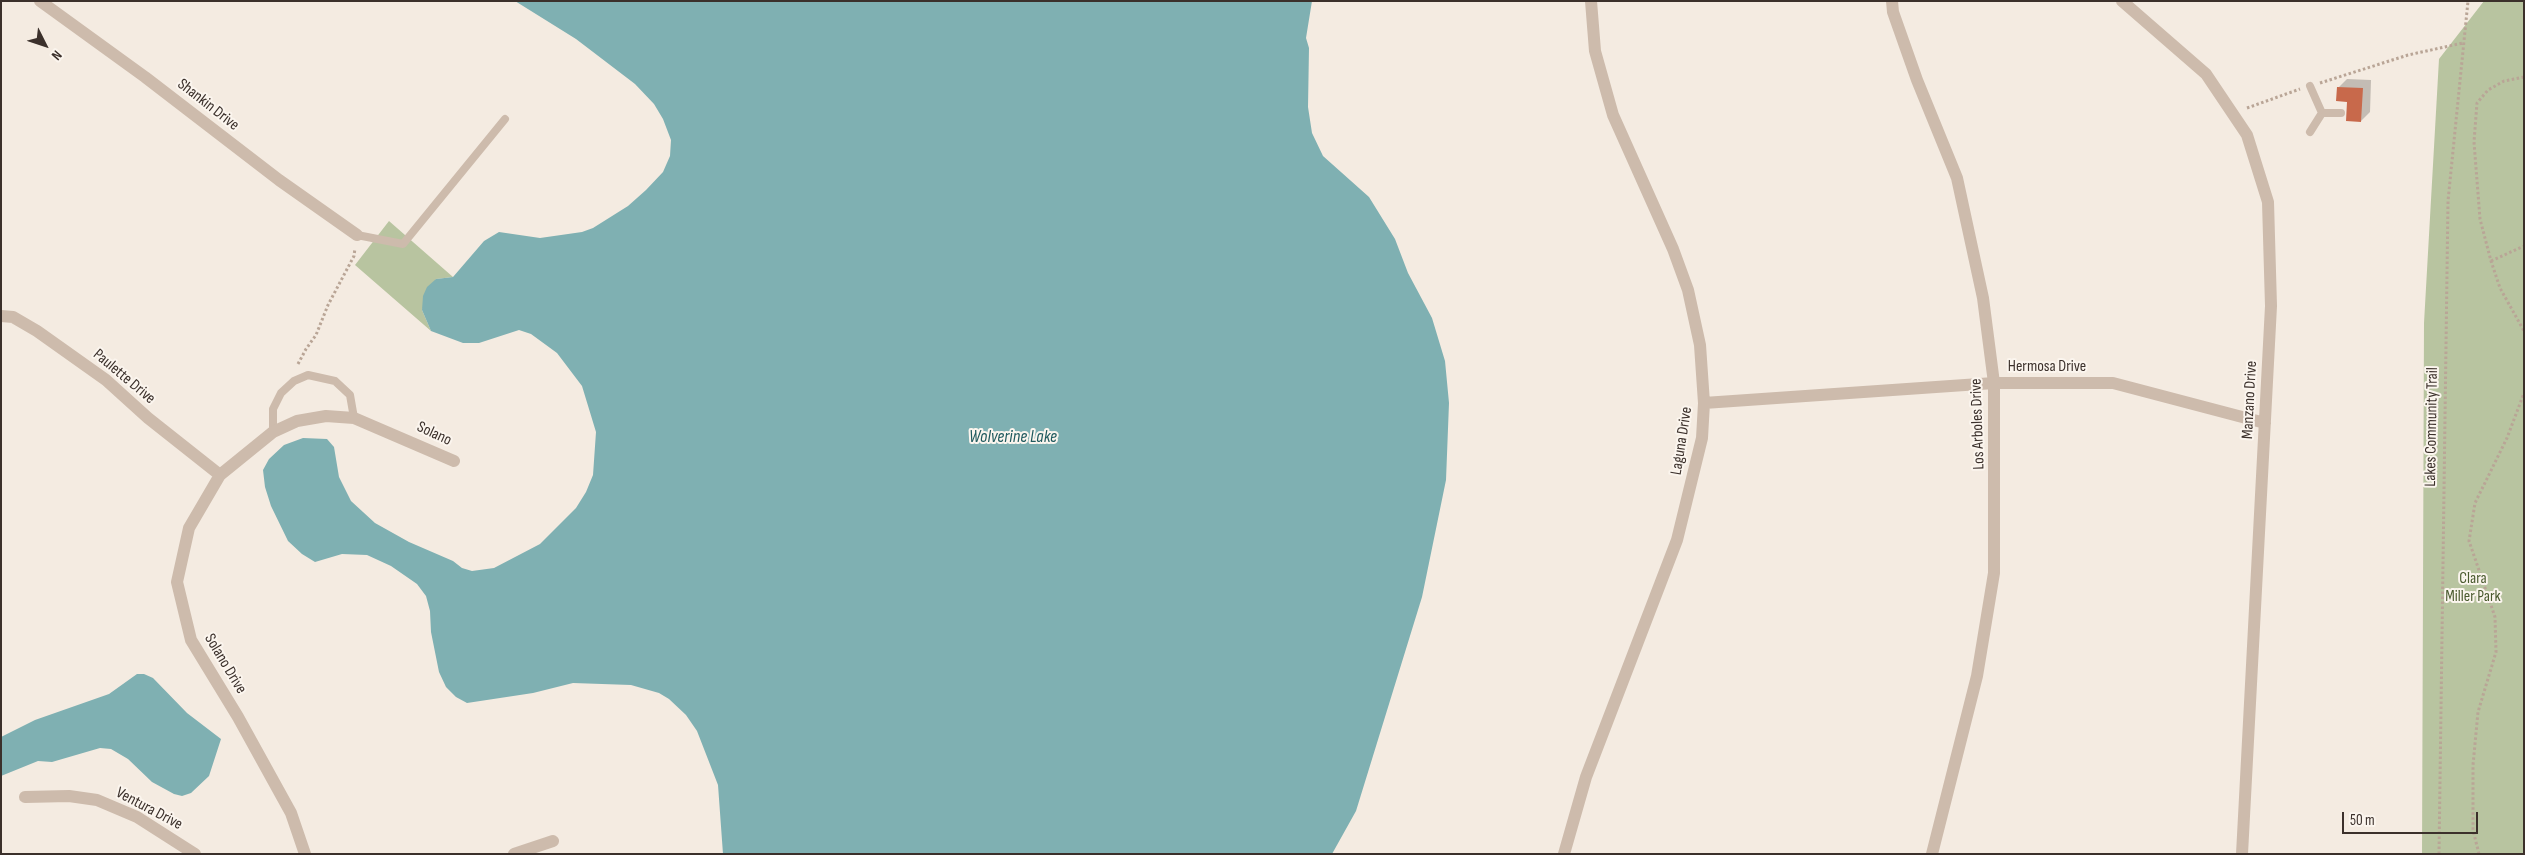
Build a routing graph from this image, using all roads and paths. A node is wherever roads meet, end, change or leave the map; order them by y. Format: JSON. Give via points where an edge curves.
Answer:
{"nodes":[{"id":1,"x":40,"y":1,"type":"edge"},
{"id":2,"x":1591,"y":1,"type":"edge"},
{"id":3,"x":1892,"y":1,"type":"edge"},
{"id":4,"x":2122,"y":1,"type":"edge"},
{"id":5,"x":2468,"y":1,"type":"edge"},
{"id":6,"x":2463,"y":43,"type":"junction"},
{"id":7,"x":2524,"y":76,"type":"edge"},
{"id":8,"x":2310,"y":86,"type":"junction"},
{"id":9,"x":2322,"y":113,"type":"junction"},
{"id":10,"x":2341,"y":113,"type":"dead end"},
{"id":11,"x":2233,"y":114,"type":"junction"},
{"id":12,"x":505,"y":119,"type":"dead end"},
{"id":13,"x":2310,"y":132,"type":"dead end"},
{"id":14,"x":357,"y":235,"type":"junction"},
{"id":15,"x":2524,"y":246,"type":"edge"},
{"id":16,"x":2490,"y":261,"type":"junction"},
{"id":17,"x":1,"y":316,"type":"edge"},
{"id":18,"x":2524,"y":331,"type":"edge"},
{"id":19,"x":296,"y":368,"type":"dead end"},
{"id":20,"x":1994,"y":383,"type":"junction"},
{"id":21,"x":2524,"y":393,"type":"edge"},
{"id":22,"x":1704,"y":403,"type":"junction"},
{"id":23,"x":354,"y":418,"type":"junction"},
{"id":24,"x":2265,"y":423,"type":"junction"},
{"id":25,"x":273,"y":432,"type":"junction"},
{"id":26,"x":399,"y":436,"type":"joint"},
{"id":27,"x":454,"y":461,"type":"dead end"},
{"id":28,"x":220,"y":474,"type":"junction"},
{"id":29,"x":25,"y":797,"type":"dead end"},
{"id":30,"x":553,"y":841,"type":"dead end"},
{"id":31,"x":195,"y":854,"type":"edge"},
{"id":32,"x":305,"y":854,"type":"edge"},
{"id":33,"x":514,"y":854,"type":"edge"},
{"id":34,"x":1564,"y":854,"type":"edge"},
{"id":35,"x":1932,"y":854,"type":"edge"},
{"id":36,"x":2242,"y":854,"type":"edge"},
{"id":37,"x":2439,"y":854,"type":"edge"},
{"id":38,"x":2479,"y":854,"type":"edge"}],
"edges":[{"from":1,"to":14,"type":"street","name":"Shankin Drive"},
{"from":2,"to":22,"type":"street","name":"Laguna Drive","via":[[1595,51],[1613,115],[1688,290],[1700,345]]},
{"from":3,"to":20,"type":"street","name":"Los Arboles Drive","via":[[1917,80],[1958,178],[1983,298]]},
{"from":4,"to":11,"type":"street","name":"Manzano Drive","via":[[2206,74]]},
{"from":5,"to":6,"type":"path","name":"Lakes Community Trail"},
{"from":6,"to":8,"type":"path","via":[[2408,54]]},
{"from":6,"to":37,"type":"path","name":"Lakes Community Trail","via":[[2448,201]]},
{"from":7,"to":16,"type":"path","via":[[2504,81],[2488,90],[2477,103],[2474,142],[2480,219]]},
{"from":8,"to":9,"type":"lane"},
{"from":8,"to":11,"type":"path"},
{"from":9,"to":10,"type":"lane"},
{"from":9,"to":13,"type":"lane"},
{"from":11,"to":24,"type":"street","name":"Manzano Drive","via":[[2248,136],[2268,202],[2271,306]]},
{"from":12,"to":14,"type":"lane","via":[[402,244]]},
{"from":14,"to":19,"type":"path","via":[[354,256],[316,335]]},
{"from":15,"to":16,"type":"path"},
{"from":16,"to":18,"type":"path","via":[[2500,288]]},
{"from":17,"to":28,"type":"street","name":"Paulette Drive","via":[[13,317],[37,330],[106,380],[148,418]]},
{"from":20,"to":22,"type":"street","name":"Hermosa Drive"},
{"from":20,"to":24,"type":"street","name":"Hermosa Drive","via":[[2112,383]]},
{"from":20,"to":35,"type":"street","name":"Los Arboles Drive","via":[[1994,574],[1977,676]]},
{"from":21,"to":38,"type":"path","via":[[2507,438],[2475,503],[2468,541],[2495,616],[2496,652],[2478,712],[2473,764],[2472,830]]},
{"from":22,"to":34,"type":"street","name":"Laguna Drive","via":[[1702,438],[1677,540],[1586,777]]},
{"from":23,"to":25,"type":"street","name":"Solano Drive","via":[[326,416],[298,421]]},
{"from":23,"to":25,"type":"lane","via":[[350,395],[335,382],[308,375],[294,381],[281,393],[273,409]]},
{"from":23,"to":26,"type":"street","name":"Solano Drive"},
{"from":24,"to":36,"type":"street","name":"Manzano Drive"},
{"from":25,"to":28,"type":"street","name":"Solano Drive"},
{"from":26,"to":27,"type":"street","name":"Solano"},
{"from":28,"to":32,"type":"street","name":"Solano Drive","via":[[188,528],[177,582],[191,640],[291,813]]},
{"from":29,"to":31,"type":"street","name":"Ventura Drive","via":[[69,796],[97,800],[137,817]]},
{"from":30,"to":33,"type":"street"}]}
